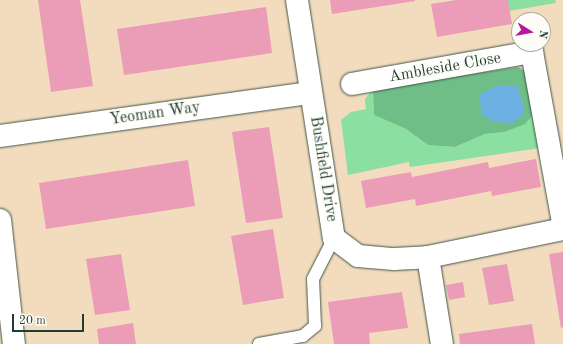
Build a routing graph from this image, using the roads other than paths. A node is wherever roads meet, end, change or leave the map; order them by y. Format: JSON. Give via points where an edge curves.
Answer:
{"nodes":[{"id":1,"x":297,"y":0,"type":"edge"},
{"id":2,"x":352,"y":84,"type":"dead end"},
{"id":3,"x":310,"y":93,"type":"junction"},
{"id":4,"x":0,"y":136,"type":"edge"},
{"id":5,"x":0,"y":220,"type":"edge"},
{"id":6,"x":563,"y":223,"type":"edge"},
{"id":7,"x":563,"y":229,"type":"edge"},
{"id":8,"x":334,"y":238,"type":"junction"},
{"id":9,"x":428,"y":258,"type":"junction"},
{"id":10,"x":2,"y":266,"type":"edge"},
{"id":11,"x":14,"y":344,"type":"edge"},
{"id":12,"x":259,"y":344,"type":"edge"},
{"id":13,"x":442,"y":344,"type":"edge"}],
"edges":[{"from":1,"to":3,"type":"street","name":"Bushfield Drive"},
{"from":2,"to":6,"type":"street","name":"Ambleside Close","via":[[532,52]]},
{"from":3,"to":4,"type":"street","name":"Yeoman Way"},
{"from":3,"to":8,"type":"street","name":"Bushfield Drive"},
{"from":5,"to":10,"type":"street"},
{"from":7,"to":9,"type":"street","name":"Bushfield Drive"},
{"from":8,"to":9,"type":"street","name":"Bushfield Drive","via":[[358,256]]},
{"from":8,"to":12,"type":"lane","via":[[313,280],[315,326],[303,336]]},
{"from":9,"to":13,"type":"street"},
{"from":10,"to":11,"type":"street"}]}
